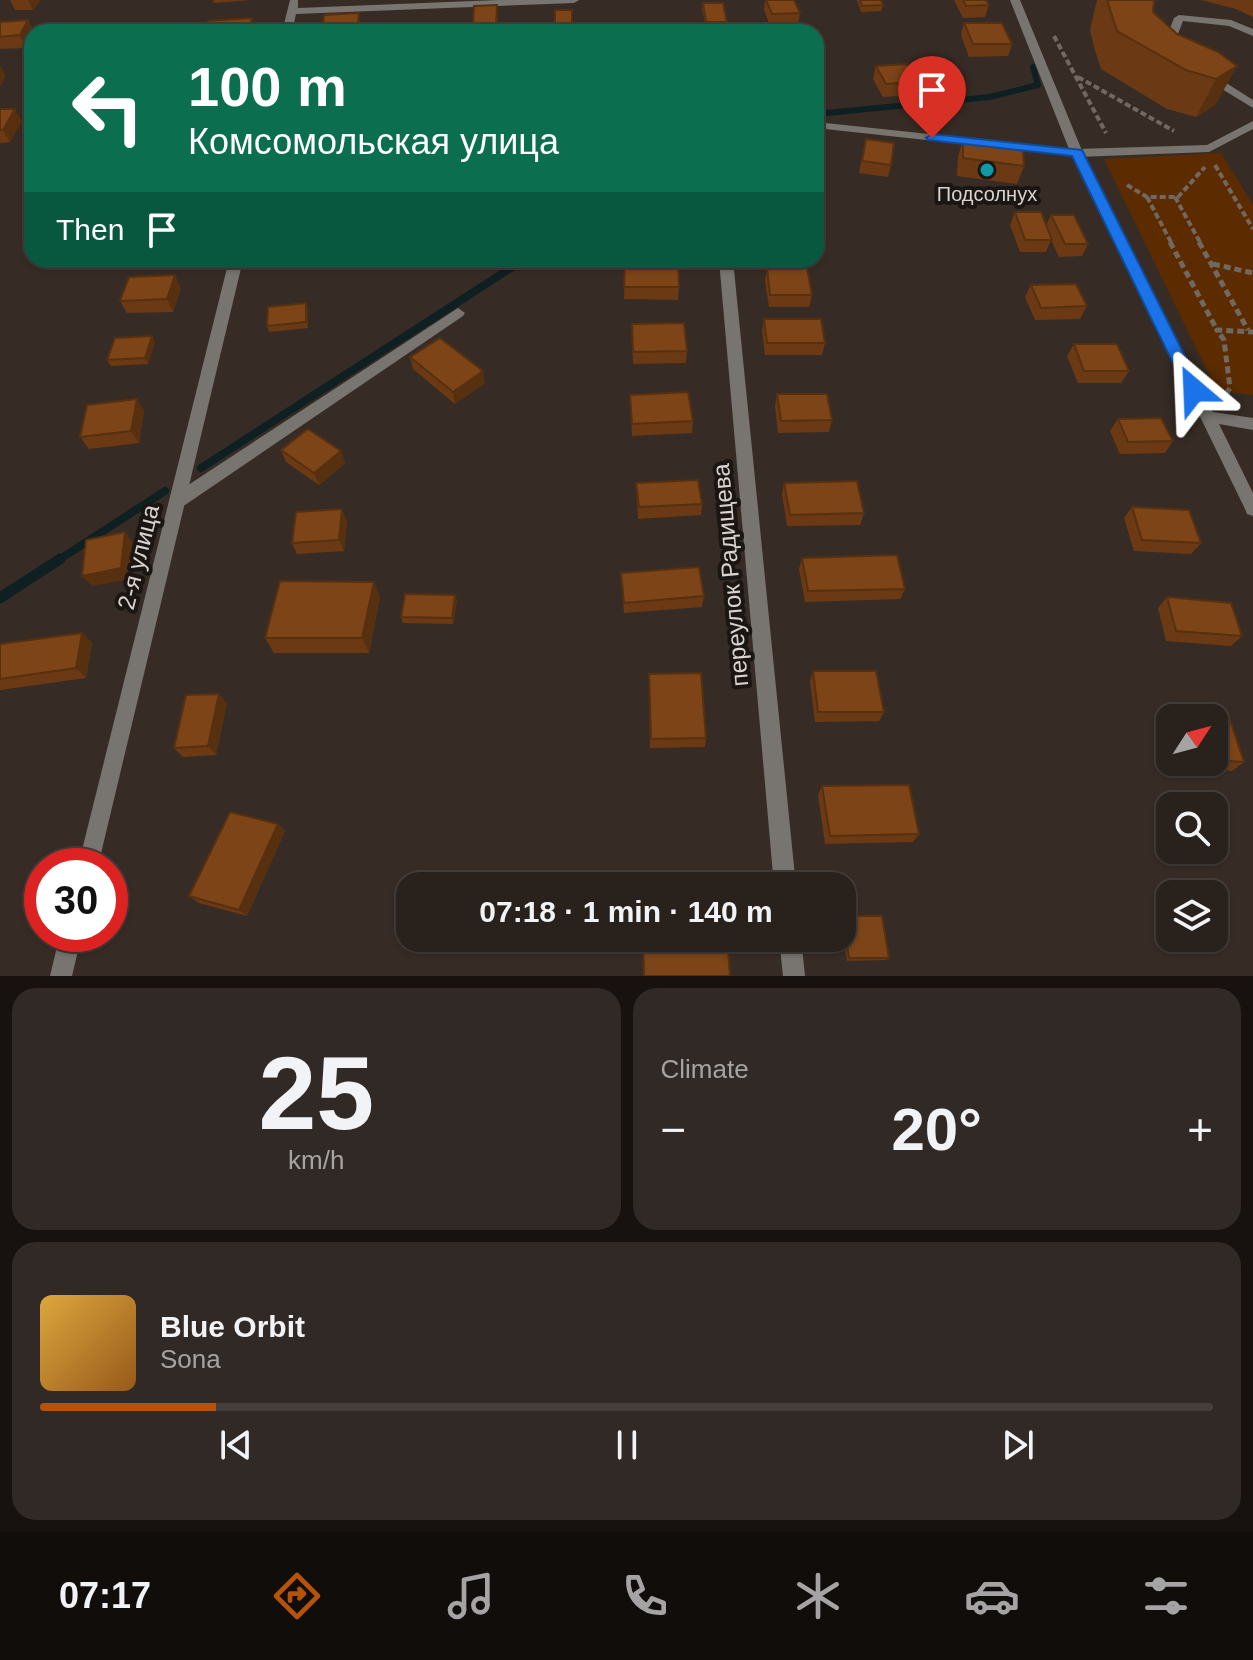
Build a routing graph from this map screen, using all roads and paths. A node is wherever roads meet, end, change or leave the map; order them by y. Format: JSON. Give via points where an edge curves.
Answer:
{"nodes":[{"id":1,"x":574,"y":0,"type":"edge"},
{"id":2,"x":1015,"y":0,"type":"edge"},
{"id":3,"x":293,"y":5,"type":"edge"},
{"id":4,"x":1049,"y":28,"type":"dead end"},
{"id":5,"x":1253,"y":33,"type":"edge"},
{"id":6,"x":1179,"y":60,"type":"edge"},
{"id":7,"x":1193,"y":68,"type":"edge"},
{"id":8,"x":1078,"y":77,"type":"dead end"},
{"id":9,"x":1253,"y":105,"type":"edge"},
{"id":10,"x":1253,"y":124,"type":"edge"},
{"id":11,"x":824,"y":126,"type":"edge"},
{"id":12,"x":1205,"y":148,"type":"junction"},
{"id":13,"x":1116,"y":152,"type":"junction"},
{"id":14,"x":1077,"y":153,"type":"junction"},
{"id":15,"x":1127,"y":185,"type":"dead end"},
{"id":16,"x":1147,"y":197,"type":"junction"},
{"id":17,"x":1175,"y":197,"type":"junction"},
{"id":18,"x":1253,"y":229,"type":"edge"},
{"id":19,"x":1212,"y":264,"type":"junction"},
{"id":20,"x":234,"y":268,"type":"edge"},
{"id":21,"x":727,"y":268,"type":"edge"},
{"id":22,"x":1253,"y":273,"type":"edge"},
{"id":23,"x":458,"y":313,"type":"dead end"},
{"id":24,"x":1217,"y":330,"type":"junction"},
{"id":25,"x":1251,"y":331,"type":"edge"},
{"id":26,"x":1226,"y":394,"type":"dead end"},
{"id":27,"x":1208,"y":417,"type":"junction"},
{"id":28,"x":1253,"y":424,"type":"edge"},
{"id":29,"x":179,"y":500,"type":"junction"},
{"id":30,"x":1253,"y":509,"type":"edge"},
{"id":31,"x":92,"y":848,"type":"edge"},
{"id":32,"x":784,"y":872,"type":"edge"},
{"id":33,"x":67,"y":952,"type":"edge"},
{"id":34,"x":791,"y":952,"type":"edge"},
{"id":35,"x":61,"y":976,"type":"edge"},
{"id":36,"x":794,"y":976,"type":"edge"}],
"edges":[{"from":1,"to":3,"type":"street"},
{"from":2,"to":14,"type":"street"},
{"from":4,"to":13,"type":"path"},
{"from":5,"to":6,"type":"street","via":[[1231,23],[1179,18],[1166,52]]},
{"from":7,"to":9,"type":"street"},
{"from":8,"to":12,"type":"path"},
{"from":10,"to":12,"type":"street"},
{"from":11,"to":14,"type":"street"},
{"from":12,"to":13,"type":"street"},
{"from":13,"to":14,"type":"street"},
{"from":14,"to":27,"type":"street"},
{"from":15,"to":16,"type":"path"},
{"from":16,"to":17,"type":"path"},
{"from":16,"to":24,"type":"path"},
{"from":17,"to":18,"type":"path","via":[[1212,160]]},
{"from":17,"to":19,"type":"path"},
{"from":19,"to":22,"type":"path"},
{"from":19,"to":25,"type":"path"},
{"from":20,"to":29,"type":"street","name":"2-я улица"},
{"from":21,"to":32,"type":"street","name":"переулок Радищева"},
{"from":23,"to":29,"type":"street"},
{"from":24,"to":25,"type":"path"},
{"from":24,"to":26,"type":"path","via":[[1224,340],[1230,388]]},
{"from":27,"to":28,"type":"street"},
{"from":27,"to":30,"type":"street"},
{"from":29,"to":31,"type":"street","name":"2-я улица"},
{"from":33,"to":35,"type":"street"},
{"from":34,"to":36,"type":"street"}]}
